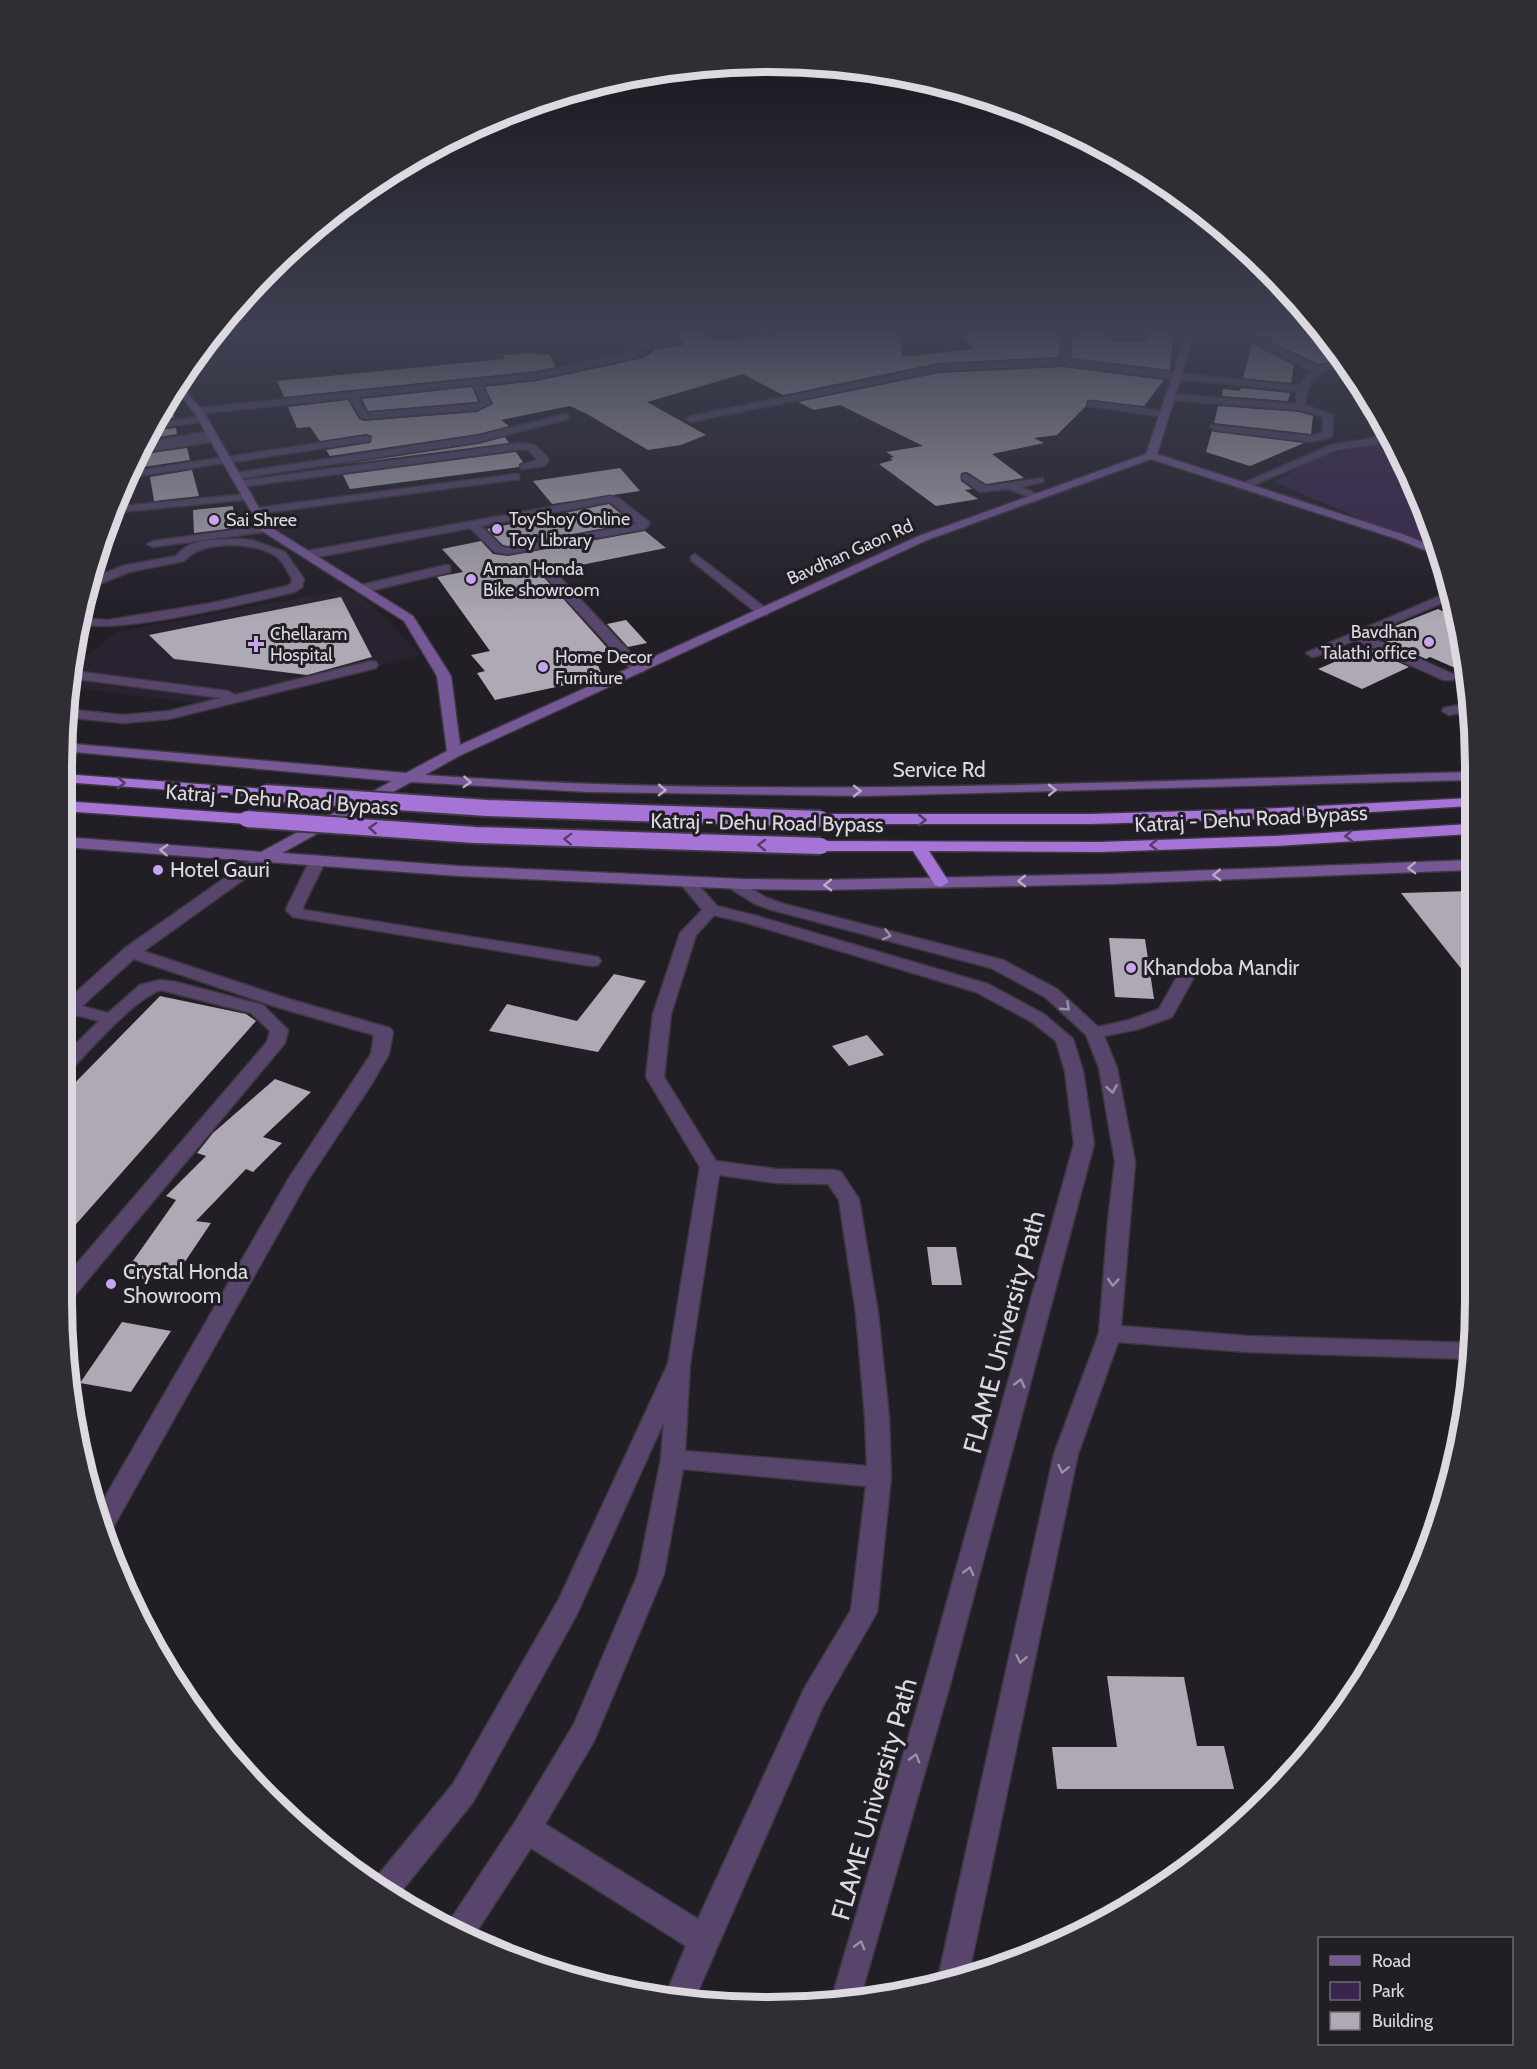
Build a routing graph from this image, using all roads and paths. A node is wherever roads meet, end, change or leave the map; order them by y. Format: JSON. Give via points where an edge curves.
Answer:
{"nodes":[{"id":1,"x":209,"y":430,"type":"edge"},
{"id":2,"x":515,"y":430,"type":"edge"},
{"id":3,"x":1160,"y":430,"type":"edge"},
{"id":4,"x":1241,"y":430,"type":"edge"},
{"id":5,"x":1328,"y":430,"type":"edge"},
{"id":6,"x":213,"y":436,"type":"junction"},
{"id":7,"x":366,"y":439,"type":"dead end"},
{"id":8,"x":1382,"y":440,"type":"edge"},
{"id":9,"x":152,"y":444,"type":"edge"},
{"id":10,"x":150,"y":448,"type":"edge"},
{"id":11,"x":1151,"y":456,"type":"junction"},
{"id":12,"x":226,"y":460,"type":"junction"},
{"id":13,"x":525,"y":467,"type":"dead end"},
{"id":14,"x":138,"y":473,"type":"edge"},
{"id":15,"x":515,"y":477,"type":"dead end"},
{"id":16,"x":966,"y":477,"type":"dead end"},
{"id":17,"x":238,"y":480,"type":"junction"},
{"id":18,"x":1039,"y":480,"type":"dead end"},
{"id":19,"x":1244,"y":484,"type":"junction"},
{"id":20,"x":1009,"y":486,"type":"junction"},
{"id":21,"x":248,"y":497,"type":"junction"},
{"id":22,"x":1038,"y":497,"type":"junction"},
{"id":23,"x":122,"y":509,"type":"edge"},
{"id":24,"x":256,"y":511,"type":"junction"},
{"id":25,"x":472,"y":524,"type":"junction"},
{"id":26,"x":266,"y":529,"type":"junction"},
{"id":27,"x":289,"y":543,"type":"junction"},
{"id":28,"x":153,"y":544,"type":"dead end"},
{"id":29,"x":266,"y":549,"type":"junction"},
{"id":30,"x":1429,"y":549,"type":"edge"},
{"id":31,"x":307,"y":555,"type":"junction"},
{"id":32,"x":695,"y":558,"type":"dead end"},
{"id":33,"x":446,"y":569,"type":"dead end"},
{"id":34,"x":550,"y":574,"type":"dead end"},
{"id":35,"x":98,"y":581,"type":"edge"},
{"id":36,"x":362,"y":589,"type":"junction"},
{"id":37,"x":1443,"y":598,"type":"edge"},
{"id":38,"x":763,"y":612,"type":"junction"},
{"id":39,"x":88,"y":623,"type":"edge"},
{"id":40,"x":1355,"y":635,"type":"junction"},
{"id":41,"x":1312,"y":652,"type":"dead end"},
{"id":42,"x":371,"y":665,"type":"dead end"},
{"id":43,"x":638,"y":669,"type":"junction"},
{"id":44,"x":78,"y":676,"type":"edge"},
{"id":45,"x":1448,"y":678,"type":"dead end"},
{"id":46,"x":239,"y":696,"type":"junction"},
{"id":47,"x":1462,"y":708,"type":"edge"},
{"id":48,"x":1449,"y":711,"type":"dead end"},
{"id":49,"x":74,"y":714,"type":"edge"},
{"id":50,"x":72,"y":748,"type":"edge"},
{"id":51,"x":454,"y":753,"type":"junction"},
{"id":52,"x":1465,"y":776,"type":"edge"},
{"id":53,"x":409,"y":778,"type":"junction"},
{"id":54,"x":72,"y":779,"type":"edge"},
{"id":55,"x":1465,"y":802,"type":"edge"},
{"id":56,"x":72,"y":807,"type":"edge"},
{"id":57,"x":1465,"y":830,"type":"edge"},
{"id":58,"x":72,"y":843,"type":"edge"},
{"id":59,"x":919,"y":848,"type":"junction"},
{"id":60,"x":265,"y":857,"type":"junction"},
{"id":61,"x":318,"y":860,"type":"junction"},
{"id":62,"x":1465,"y":865,"type":"edge"},
{"id":63,"x":687,"y":882,"type":"junction"},
{"id":64,"x":941,"y":882,"type":"junction"},
{"id":65,"x":734,"y":884,"type":"junction"},
{"id":66,"x":761,"y":901,"type":"junction"},
{"id":67,"x":711,"y":910,"type":"junction"},
{"id":68,"x":131,"y":952,"type":"junction"},
{"id":69,"x":592,"y":961,"type":"dead end"},
{"id":70,"x":1185,"y":977,"type":"dead end"},
{"id":71,"x":72,"y":1006,"type":"edge"},
{"id":72,"x":72,"y":1013,"type":"edge"},
{"id":73,"x":111,"y":1019,"type":"junction"},
{"id":74,"x":1094,"y":1033,"type":"junction"},
{"id":75,"x":72,"y":1058,"type":"edge"},
{"id":76,"x":710,"y":1167,"type":"junction"},
{"id":77,"x":72,"y":1283,"type":"edge"},
{"id":78,"x":1110,"y":1333,"type":"junction"},
{"id":79,"x":1463,"y":1352,"type":"edge"},
{"id":80,"x":679,"y":1364,"type":"junction"},
{"id":81,"x":673,"y":1459,"type":"junction"},
{"id":82,"x":879,"y":1477,"type":"junction"},
{"id":83,"x":107,"y":1516,"type":"edge"},
{"id":84,"x":527,"y":1829,"type":"junction"},
{"id":85,"x":389,"y":1884,"type":"edge"},
{"id":86,"x":463,"y":1926,"type":"edge"},
{"id":87,"x":704,"y":1940,"type":"junction"},
{"id":88,"x":955,"y":1971,"type":"edge"},
{"id":89,"x":682,"y":1991,"type":"edge"},
{"id":90,"x":847,"y":1992,"type":"edge"}],
"edges":[{"from":1,"to":6,"type":"street"},
{"from":2,"to":17,"type":"street"},
{"from":3,"to":11,"type":"street"},
{"from":4,"to":5,"type":"street","via":[[1311,439],[1328,435]]},
{"from":6,"to":9,"type":"street"},
{"from":6,"to":10,"type":"street"},
{"from":6,"to":12,"type":"street"},
{"from":7,"to":12,"type":"street"},
{"from":8,"to":19,"type":"street","via":[[1335,447]]},
{"from":11,"to":19,"type":"street"},
{"from":11,"to":22,"type":"street","name":"Bavdhan Gaon Rd"},
{"from":12,"to":14,"type":"street"},
{"from":12,"to":17,"type":"street"},
{"from":13,"to":17,"type":"street","via":[[544,460],[532,448],[523,446],[331,476]]},
{"from":15,"to":24,"type":"street"},
{"from":16,"to":20,"type":"street","via":[[984,490]]},
{"from":17,"to":21,"type":"street"},
{"from":18,"to":20,"type":"street"},
{"from":19,"to":30,"type":"street"},
{"from":20,"to":22,"type":"street"},
{"from":21,"to":23,"type":"street"},
{"from":21,"to":24,"type":"street"},
{"from":22,"to":38,"type":"street","name":"Bavdhan Gaon Rd","via":[[923,538]]},
{"from":24,"to":26,"type":"street"},
{"from":25,"to":25,"type":"street","via":[[610,499],[644,523],[641,527],[508,551],[499,550]]},
{"from":25,"to":31,"type":"street"},
{"from":26,"to":27,"type":"street"},
{"from":26,"to":28,"type":"street"},
{"from":27,"to":29,"type":"street"},
{"from":27,"to":31,"type":"street"},
{"from":29,"to":35,"type":"street","via":[[248,542],[202,544],[187,550],[180,559],[126,569]]},
{"from":29,"to":39,"type":"street","via":[[281,554],[298,584],[291,589],[212,607],[108,624]]},
{"from":31,"to":36,"type":"street"},
{"from":32,"to":38,"type":"street"},
{"from":33,"to":36,"type":"street"},
{"from":34,"to":43,"type":"street"},
{"from":36,"to":51,"type":"street","via":[[409,619],[444,676]]},
{"from":37,"to":40,"type":"street"},
{"from":38,"to":43,"type":"street","name":"Bavdhan Gaon Rd"},
{"from":40,"to":41,"type":"street"},
{"from":40,"to":45,"type":"street"},
{"from":42,"to":46,"type":"street"},
{"from":43,"to":51,"type":"street","name":"Bavdhan Gaon Rd"},
{"from":44,"to":46,"type":"street"},
{"from":46,"to":49,"type":"street","via":[[169,715],[123,719]]},
{"from":47,"to":48,"type":"street"},
{"from":50,"to":53,"type":"street","name":"Service Rd"},
{"from":51,"to":53,"type":"street","name":"Bavdhan Gaon Rd"},
{"from":53,"to":52,"type":"street","name":"Service Rd","one_way":true,"via":[[663,790],[934,791]]},
{"from":53,"to":60,"type":"street","name":"Bavdhan Gaon Rd"},
{"from":54,"to":55,"type":"highway","name":"Katraj - Dehu Road Bypass","one_way":true,"bridge":true,"via":[[487,808],[821,819],[1090,819]]},
{"from":59,"to":56,"type":"highway","name":"Katraj - Dehu Road Bypass","one_way":true,"bridge":true,"via":[[475,835]]},
{"from":57,"to":59,"type":"highway","name":"Katraj - Dehu Road Bypass","one_way":true,"via":[[1100,847]]},
{"from":60,"to":58,"type":"street","one_way":true},
{"from":59,"to":64,"type":"highway"},
{"from":60,"to":61,"type":"street"},
{"from":60,"to":68,"type":"street"},
{"from":61,"to":63,"type":"street"},
{"from":61,"to":69,"type":"street","via":[[295,907],[299,914]]},
{"from":62,"to":64,"type":"street","one_way":true},
{"from":63,"to":65,"type":"street"},
{"from":63,"to":67,"type":"street"},
{"from":64,"to":65,"type":"street","one_way":true},
{"from":65,"to":66,"type":"street"},
{"from":66,"to":67,"type":"street"},
{"from":66,"to":74,"type":"street","one_way":true,"via":[[997,964],[1051,993]]},
{"from":67,"to":76,"type":"street","via":[[688,933],[662,1014],[655,1077]]},
{"from":90,"to":67,"type":"street","name":"FLAME University Path","one_way":true,"via":[[938,1681],[1084,1144],[1074,1071],[1064,1039],[1038,1018],[982,988]]},
{"from":68,"to":71,"type":"street"},
{"from":68,"to":83,"type":"street","via":[[384,1032],[380,1054],[299,1178]]},
{"from":70,"to":74,"type":"street","via":[[1166,1013]]},
{"from":72,"to":73,"type":"street"},
{"from":73,"to":75,"type":"street"},
{"from":73,"to":77,"type":"street","via":[[146,989],[160,985],[257,1009],[279,1030],[276,1043]]},
{"from":74,"to":78,"type":"street","one_way":true,"via":[[1108,1068],[1125,1162]]},
{"from":76,"to":80,"type":"street"},
{"from":76,"to":82,"type":"street","via":[[776,1176],[834,1177],[849,1199],[867,1313]]},
{"from":78,"to":79,"type":"street","via":[[1247,1344]]},
{"from":78,"to":88,"type":"street","one_way":true,"via":[[1066,1454]]},
{"from":80,"to":81,"type":"street"},
{"from":80,"to":85,"type":"street","via":[[568,1606],[463,1793]]},
{"from":81,"to":82,"type":"street"},
{"from":81,"to":84,"type":"street","via":[[651,1574],[584,1732]]},
{"from":82,"to":87,"type":"street","via":[[864,1612],[813,1698]]},
{"from":84,"to":86,"type":"street"},
{"from":84,"to":87,"type":"street"},
{"from":87,"to":89,"type":"street"}]}
